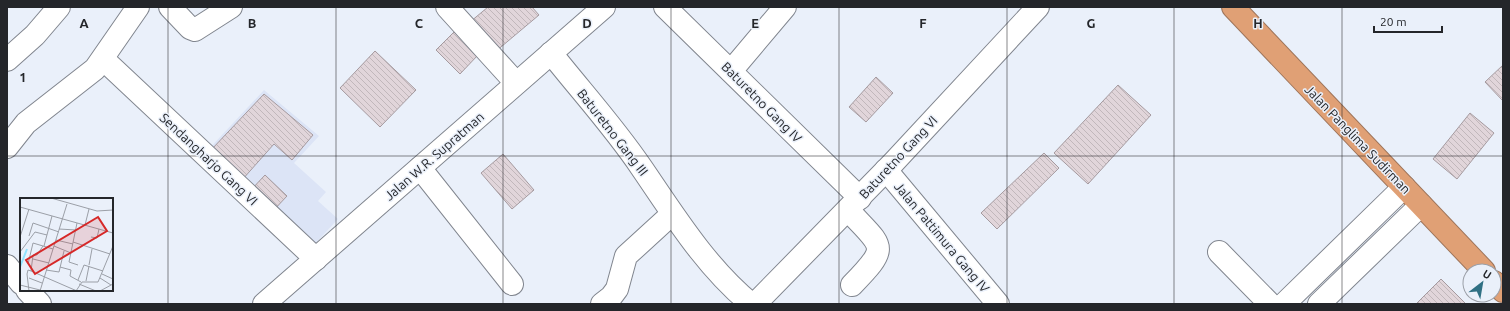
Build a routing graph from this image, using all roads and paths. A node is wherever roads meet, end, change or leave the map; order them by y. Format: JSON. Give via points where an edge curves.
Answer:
{"nodes":[{"id":1,"x":58,"y":7,"type":"edge"},
{"id":2,"x":138,"y":7,"type":"edge"},
{"id":3,"x":170,"y":7,"type":"edge"},
{"id":4,"x":231,"y":7,"type":"edge"},
{"id":5,"x":447,"y":7,"type":"edge"},
{"id":6,"x":604,"y":7,"type":"edge"},
{"id":7,"x":665,"y":7,"type":"edge"},
{"id":8,"x":785,"y":7,"type":"edge"},
{"id":9,"x":1038,"y":7,"type":"edge"},
{"id":10,"x":1233,"y":7,"type":"edge"},
{"id":11,"x":551,"y":53,"type":"junction"},
{"id":12,"x":103,"y":58,"type":"junction"},
{"id":13,"x":7,"y":60,"type":"edge"},
{"id":14,"x":731,"y":71,"type":"junction"},
{"id":15,"x":516,"y":83,"type":"junction"},
{"id":16,"x":10,"y":136,"type":"edge"},
{"id":17,"x":420,"y":168,"type":"junction"},
{"id":18,"x":886,"y":170,"type":"junction"},
{"id":19,"x":1404,"y":186,"type":"junction"},
{"id":20,"x":854,"y":204,"type":"junction"},
{"id":21,"x":1421,"y":205,"type":"junction"},
{"id":22,"x":672,"y":214,"type":"junction"},
{"id":23,"x":1220,"y":252,"type":"dead end"},
{"id":24,"x":316,"y":259,"type":"junction"},
{"id":25,"x":1476,"y":263,"type":"edge"},
{"id":26,"x":7,"y":266,"type":"edge"},
{"id":27,"x":20,"y":282,"type":"edge"},
{"id":28,"x":512,"y":284,"type":"dead end"},
{"id":29,"x":852,"y":285,"type":"dead end"},
{"id":30,"x":29,"y":291,"type":"edge"},
{"id":31,"x":762,"y":301,"type":"edge"},
{"id":32,"x":40,"y":304,"type":"edge"},
{"id":33,"x":264,"y":304,"type":"edge"},
{"id":34,"x":602,"y":304,"type":"edge"},
{"id":35,"x":998,"y":304,"type":"edge"},
{"id":36,"x":1270,"y":304,"type":"edge"},
{"id":37,"x":1284,"y":304,"type":"edge"},
{"id":38,"x":1319,"y":304,"type":"edge"}],
"edges":[{"from":1,"to":13,"type":"street","via":[[35,35]]},
{"from":2,"to":12,"type":"street"},
{"from":3,"to":4,"type":"street","via":[[195,30]]},
{"from":5,"to":15,"type":"street"},
{"from":6,"to":11,"type":"street","name":"Jalan W.R. Supratman"},
{"from":7,"to":14,"type":"street","name":"Baturetno Gang IV"},
{"from":8,"to":14,"type":"street"},
{"from":9,"to":18,"type":"street","name":"Baturetno Gang VI"},
{"from":10,"to":19,"type":"highway","name":"Jalan Panglima Sudirman"},
{"from":11,"to":15,"type":"street","name":"Jalan W.R. Supratman"},
{"from":11,"to":22,"type":"street","name":"Baturetno Gang III","via":[[627,147]]},
{"from":12,"to":16,"type":"street","via":[[87,76]]},
{"from":12,"to":24,"type":"street","name":"Sendangharjo Gang VI"},
{"from":14,"to":20,"type":"street","name":"Baturetno Gang IV"},
{"from":15,"to":17,"type":"street","name":"Jalan W.R. Supratman"},
{"from":17,"to":24,"type":"street","name":"Jalan W.R. Supratman"},
{"from":17,"to":28,"type":"street"},
{"from":18,"to":20,"type":"street","name":"Baturetno Gang VI"},
{"from":18,"to":35,"type":"street","name":"Jalan Pattimura Gang IV"},
{"from":19,"to":21,"type":"highway","name":"Jalan Panglima Sudirman"},
{"from":19,"to":37,"type":"street"},
{"from":20,"to":29,"type":"street","name":"Baturetno Gang IV","via":[[879,249],[871,265]]},
{"from":20,"to":31,"type":"street","name":"Baturetno Gang VI"},
{"from":21,"to":25,"type":"highway","name":"Jalan Panglima Sudirman"},
{"from":21,"to":38,"type":"street"},
{"from":22,"to":31,"type":"street","name":"Baturetno Gang III","via":[[714,267]]},
{"from":22,"to":34,"type":"street","via":[[626,256],[617,289]]},
{"from":23,"to":36,"type":"street"},
{"from":24,"to":33,"type":"street","name":"Jalan W.R. Supratman"},
{"from":26,"to":27,"type":"street"},
{"from":30,"to":32,"type":"street"}]}
